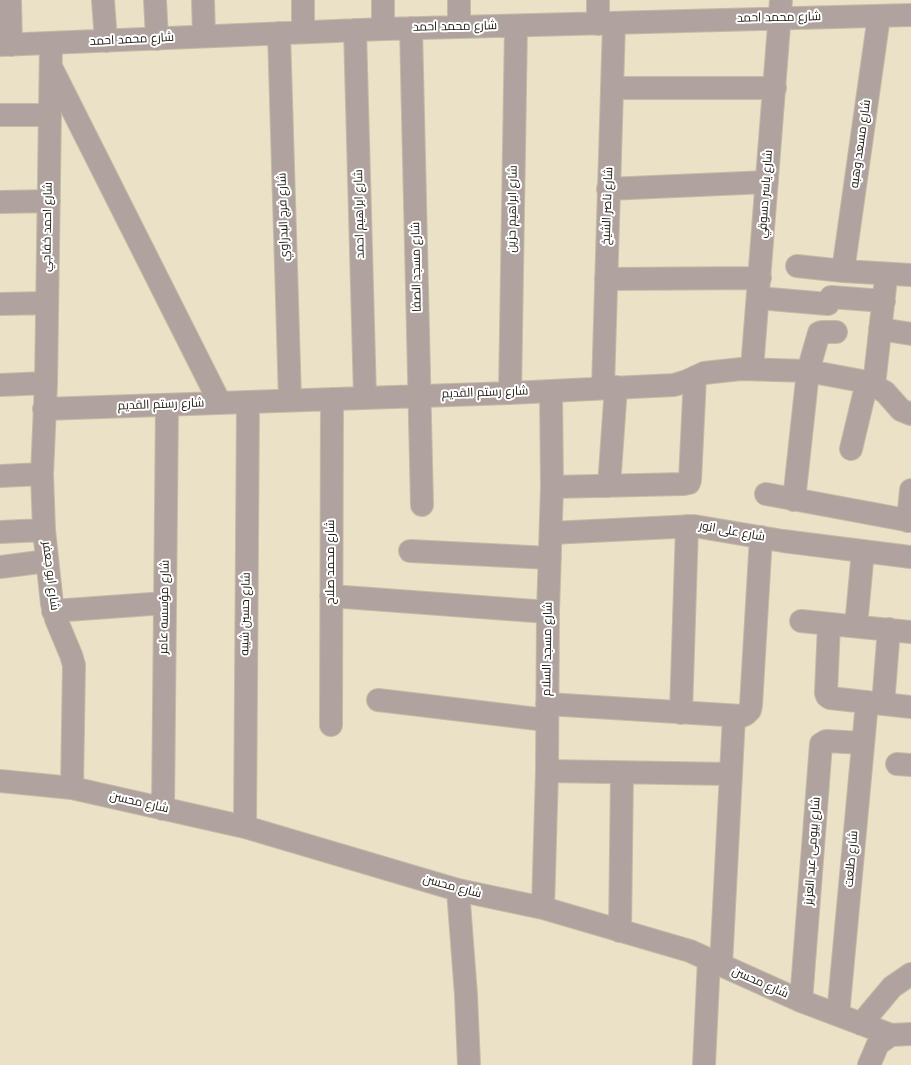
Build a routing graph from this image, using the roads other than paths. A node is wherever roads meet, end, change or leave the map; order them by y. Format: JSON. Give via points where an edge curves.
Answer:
{"nodes":[{"id":1,"x":10,"y":0,"type":"edge"},
{"id":2,"x":103,"y":0,"type":"edge"},
{"id":3,"x":155,"y":0,"type":"edge"},
{"id":4,"x":204,"y":0,"type":"edge"},
{"id":5,"x":303,"y":0,"type":"edge"},
{"id":6,"x":383,"y":0,"type":"edge"},
{"id":7,"x":459,"y":0,"type":"edge"},
{"id":8,"x":598,"y":0,"type":"edge"},
{"id":9,"x":781,"y":9,"type":"edge"},
{"id":10,"x":894,"y":12,"type":"edge"},
{"id":11,"x":606,"y":23,"type":"junction"},
{"id":12,"x":516,"y":26,"type":"junction"},
{"id":13,"x":459,"y":27,"type":"junction"},
{"id":14,"x":411,"y":28,"type":"junction"},
{"id":15,"x":384,"y":29,"type":"junction"},
{"id":16,"x":355,"y":30,"type":"junction"},
{"id":17,"x":303,"y":32,"type":"junction"},
{"id":18,"x":279,"y":33,"type":"junction"},
{"id":19,"x":204,"y":36,"type":"junction"},
{"id":20,"x":157,"y":39,"type":"junction"},
{"id":21,"x":106,"y":41,"type":"junction"},
{"id":22,"x":51,"y":44,"type":"junction"},
{"id":23,"x":6,"y":45,"type":"edge"},
{"id":24,"x":51,"y":66,"type":"junction"},
{"id":25,"x":612,"y":88,"type":"junction"},
{"id":26,"x":775,"y":88,"type":"junction"},
{"id":27,"x":0,"y":115,"type":"edge"},
{"id":28,"x":50,"y":115,"type":"junction"},
{"id":29,"x":767,"y":182,"type":"junction"},
{"id":30,"x":608,"y":189,"type":"junction"},
{"id":31,"x":49,"y":201,"type":"junction"},
{"id":32,"x":0,"y":202,"type":"edge"},
{"id":33,"x":797,"y":266,"type":"dead end"},
{"id":34,"x":843,"y":271,"type":"junction"},
{"id":35,"x":887,"y":273,"type":"junction"},
{"id":36,"x":911,"y":274,"type":"edge"},
{"id":37,"x":606,"y":279,"type":"junction"},
{"id":38,"x":759,"y":288,"type":"junction"},
{"id":39,"x":884,"y":301,"type":"junction"},
{"id":40,"x":47,"y":303,"type":"junction"},
{"id":41,"x":0,"y":304,"type":"edge"},
{"id":42,"x":880,"y":329,"type":"junction"},
{"id":43,"x":836,"y":332,"type":"dead end"},
{"id":44,"x":911,"y":334,"type":"edge"},
{"id":45,"x":752,"y":369,"type":"junction"},
{"id":46,"x":808,"y":371,"type":"junction"},
{"id":47,"x":695,"y":377,"type":"junction"},
{"id":48,"x":46,"y":383,"type":"junction"},
{"id":49,"x":870,"y":383,"type":"junction"},
{"id":50,"x":0,"y":385,"type":"edge"},
{"id":51,"x":609,"y":387,"type":"junction"},
{"id":52,"x":551,"y":391,"type":"junction"},
{"id":53,"x":510,"y":393,"type":"junction"},
{"id":54,"x":419,"y":396,"type":"junction"},
{"id":55,"x":365,"y":397,"type":"junction"},
{"id":56,"x":332,"y":399,"type":"junction"},
{"id":57,"x":290,"y":400,"type":"junction"},
{"id":58,"x":248,"y":402,"type":"junction"},
{"id":59,"x":220,"y":403,"type":"junction"},
{"id":60,"x":167,"y":405,"type":"junction"},
{"id":61,"x":44,"y":409,"type":"junction"},
{"id":62,"x":911,"y":414,"type":"edge"},
{"id":63,"x":851,"y":449,"type":"dead end"},
{"id":64,"x":42,"y":474,"type":"junction"},
{"id":65,"x":0,"y":476,"type":"edge"},
{"id":66,"x":609,"y":486,"type":"junction"},
{"id":67,"x":552,"y":487,"type":"junction"},
{"id":68,"x":911,"y":490,"type":"edge"},
{"id":69,"x":766,"y":494,"type":"dead end"},
{"id":70,"x":794,"y":500,"type":"junction"},
{"id":71,"x":422,"y":505,"type":"dead end"},
{"id":72,"x":910,"y":521,"type":"edge"},
{"id":73,"x":687,"y":526,"type":"junction"},
{"id":74,"x":44,"y":530,"type":"junction"},
{"id":75,"x":0,"y":532,"type":"edge"},
{"id":76,"x":551,"y":533,"type":"junction"},
{"id":77,"x":761,"y":537,"type":"junction"},
{"id":78,"x":410,"y":551,"type":"dead end"},
{"id":79,"x":863,"y":551,"type":"junction"},
{"id":80,"x":911,"y":557,"type":"edge"},
{"id":81,"x":550,"y":558,"type":"junction"},
{"id":82,"x":47,"y":561,"type":"junction"},
{"id":83,"x":0,"y":567,"type":"edge"},
{"id":84,"x":331,"y":596,"type":"junction"},
{"id":85,"x":165,"y":603,"type":"junction"},
{"id":86,"x":54,"y":611,"type":"junction"},
{"id":87,"x":548,"y":612,"type":"junction"},
{"id":88,"x":801,"y":621,"type":"dead end"},
{"id":89,"x":829,"y":624,"type":"junction"},
{"id":90,"x":856,"y":626,"type":"junction"},
{"id":91,"x":889,"y":630,"type":"junction"},
{"id":92,"x":911,"y":632,"type":"edge"},
{"id":93,"x":378,"y":700,"type":"dead end"},
{"id":94,"x":875,"y":703,"type":"junction"},
{"id":95,"x":911,"y":707,"type":"edge"},
{"id":96,"x":547,"y":712,"type":"junction"},
{"id":97,"x":681,"y":713,"type":"junction"},
{"id":98,"x":738,"y":716,"type":"junction"},
{"id":99,"x":331,"y":725,"type":"dead end"},
{"id":100,"x":863,"y":743,"type":"junction"},
{"id":101,"x":546,"y":772,"type":"junction"},
{"id":102,"x":622,"y":773,"type":"junction"},
{"id":103,"x":730,"y":774,"type":"junction"},
{"id":104,"x":0,"y":781,"type":"edge"},
{"id":105,"x":72,"y":788,"type":"junction"},
{"id":106,"x":163,"y":809,"type":"junction"},
{"id":107,"x":245,"y":827,"type":"junction"},
{"id":108,"x":458,"y":890,"type":"junction"},
{"id":109,"x":543,"y":908,"type":"junction"},
{"id":110,"x":620,"y":931,"type":"junction"},
{"id":111,"x":715,"y":962,"type":"junction"},
{"id":112,"x":911,"y":974,"type":"edge"},
{"id":113,"x":801,"y":1001,"type":"junction"},
{"id":114,"x":838,"y":1015,"type":"junction"},
{"id":115,"x":861,"y":1024,"type":"junction"},
{"id":116,"x":901,"y":1034,"type":"edge"},
{"id":117,"x":470,"y":1065,"type":"edge"},
{"id":118,"x":704,"y":1065,"type":"edge"},
{"id":119,"x":869,"y":1065,"type":"edge"}],
"edges":[{"from":1,"to":23,"type":"street"},
{"from":2,"to":21,"type":"street"},
{"from":3,"to":20,"type":"street"},
{"from":4,"to":19,"type":"street"},
{"from":5,"to":17,"type":"street"},
{"from":6,"to":15,"type":"street"},
{"from":7,"to":13,"type":"street"},
{"from":8,"to":11,"type":"street","name":"شارع ناصر الشيخ"},
{"from":9,"to":10,"type":"street","name":"شارع محمد احمد"},
{"from":9,"to":11,"type":"street","name":"شارع محمد احمد"},
{"from":9,"to":26,"type":"street","name":"شارع ياسر دسوقي"},
{"from":10,"to":34,"type":"street","name":"شارع مسعد وهبه"},
{"from":11,"to":12,"type":"street","name":"شارع محمد احمد"},
{"from":11,"to":25,"type":"street","name":"شارع ناصر الشيخ"},
{"from":12,"to":13,"type":"street","name":"شارع محمد احمد"},
{"from":12,"to":53,"type":"street","name":"شارع ابراهيم حزين"},
{"from":13,"to":14,"type":"street","name":"شارع محمد احمد"},
{"from":14,"to":15,"type":"street","name":"شارع محمد احمد"},
{"from":14,"to":54,"type":"street","name":"شارع مسجد الصفا"},
{"from":15,"to":16,"type":"street","name":"شارع محمد احمد"},
{"from":16,"to":17,"type":"street","name":"شارع محمد احمد"},
{"from":16,"to":55,"type":"street","name":"شارع ابراهيم احمد"},
{"from":17,"to":18,"type":"street","name":"شارع محمد احمد"},
{"from":18,"to":19,"type":"street","name":"شارع محمد احمد"},
{"from":18,"to":57,"type":"street","name":"شارع فرج البدراوي"},
{"from":19,"to":20,"type":"street","name":"شارع محمد احمد"},
{"from":20,"to":21,"type":"street","name":"شارع محمد احمد"},
{"from":21,"to":22,"type":"street","name":"شارع محمد احمد"},
{"from":22,"to":23,"type":"street","name":"شارع محمد احمد"},
{"from":22,"to":24,"type":"street","name":"شارع احمد خفاجي"},
{"from":24,"to":28,"type":"street","name":"شارع احمد خفاجي"},
{"from":24,"to":59,"type":"street"},
{"from":25,"to":26,"type":"street"},
{"from":25,"to":30,"type":"street","name":"شارع ناصر الشيخ"},
{"from":26,"to":29,"type":"street","name":"شارع ياسر دسوقي"},
{"from":27,"to":28,"type":"street"},
{"from":28,"to":31,"type":"street","name":"شارع احمد خفاجي"},
{"from":29,"to":30,"type":"street"},
{"from":29,"to":38,"type":"street","name":"شارع ياسر دسوقي"},
{"from":30,"to":37,"type":"street","name":"شارع ناصر الشيخ"},
{"from":31,"to":32,"type":"street"},
{"from":31,"to":40,"type":"street","name":"شارع احمد خفاجي"},
{"from":33,"to":34,"type":"street"},
{"from":34,"to":35,"type":"street"},
{"from":35,"to":36,"type":"street"},
{"from":35,"to":39,"type":"street"},
{"from":37,"to":38,"type":"street"},
{"from":37,"to":51,"type":"street","name":"شارع ناصر الشيخ"},
{"from":38,"to":39,"type":"street","via":[[828,304],[830,297]]},
{"from":38,"to":45,"type":"street","name":"شارع ياسر دسوقي"},
{"from":39,"to":42,"type":"street"},
{"from":40,"to":41,"type":"street"},
{"from":40,"to":48,"type":"street","name":"شارع احمد خفاجي"},
{"from":42,"to":44,"type":"street"},
{"from":42,"to":49,"type":"street"},
{"from":43,"to":46,"type":"street","via":[[818,333]]},
{"from":45,"to":46,"type":"street","name":"شارع رستم القديم"},
{"from":45,"to":47,"type":"street","name":"شارع رستم القديم","via":[[704,373]]},
{"from":46,"to":49,"type":"street","name":"شارع رستم القديم"},
{"from":46,"to":70,"type":"street"},
{"from":47,"to":51,"type":"street","name":"شارع رستم القديم","via":[[674,384]]},
{"from":47,"to":66,"type":"street","via":[[689,482]]},
{"from":48,"to":50,"type":"street"},
{"from":48,"to":61,"type":"street","name":"شارع احمد خفاجي"},
{"from":49,"to":62,"type":"street","name":"شارع رستم القديم","via":[[885,392],[901,410]]},
{"from":49,"to":63,"type":"street"},
{"from":51,"to":52,"type":"street","name":"شارع رستم القديم"},
{"from":51,"to":66,"type":"street","name":"شارع ناصر الشيخ"},
{"from":52,"to":53,"type":"street","name":"شارع رستم القديم"},
{"from":52,"to":67,"type":"street","name":"شارع مسجد السلام"},
{"from":53,"to":54,"type":"street","name":"شارع رستم القديم"},
{"from":54,"to":55,"type":"street","name":"شارع رستم القديم"},
{"from":54,"to":71,"type":"street","name":"شارع مسجد الصفا"},
{"from":55,"to":56,"type":"street","name":"شارع رستم القديم"},
{"from":56,"to":57,"type":"street","name":"شارع رستم القديم"},
{"from":56,"to":84,"type":"street","name":"شارع محمد صلاح"},
{"from":57,"to":58,"type":"street","name":"شارع رستم القديم"},
{"from":58,"to":59,"type":"street","name":"شارع رستم القديم"},
{"from":58,"to":107,"type":"street","name":"شارع حسين شيبه"},
{"from":59,"to":60,"type":"street","name":"شارع رستم القديم"},
{"from":60,"to":61,"type":"street","name":"شارع رستم القديم"},
{"from":60,"to":85,"type":"street","name":"شارع مؤسسه عامر"},
{"from":61,"to":64,"type":"street","name":"شارع ابو جعفر"},
{"from":64,"to":65,"type":"street"},
{"from":64,"to":74,"type":"street","name":"شارع ابو جعفر"},
{"from":66,"to":67,"type":"street"},
{"from":67,"to":76,"type":"street","name":"شارع مسجد السلام"},
{"from":68,"to":72,"type":"street"},
{"from":69,"to":70,"type":"street"},
{"from":70,"to":72,"type":"street"},
{"from":73,"to":76,"type":"street","name":"شارع على انور"},
{"from":73,"to":77,"type":"street","name":"شارع على انور"},
{"from":73,"to":97,"type":"street"},
{"from":74,"to":75,"type":"street"},
{"from":74,"to":82,"type":"street","name":"شارع ابو جعفر"},
{"from":76,"to":81,"type":"street","name":"شارع مسجد السلام"},
{"from":77,"to":79,"type":"street","name":"شارع على انور"},
{"from":77,"to":98,"type":"street","via":[[751,705],[746,714]]},
{"from":78,"to":81,"type":"street"},
{"from":79,"to":80,"type":"street","name":"شارع على انور"},
{"from":79,"to":90,"type":"street"},
{"from":81,"to":87,"type":"street","name":"شارع مسجد السلام"},
{"from":82,"to":83,"type":"street"},
{"from":82,"to":86,"type":"street","name":"شارع ابو جعفر"},
{"from":84,"to":87,"type":"street"},
{"from":84,"to":99,"type":"street","name":"شارع محمد صلاح"},
{"from":85,"to":86,"type":"street"},
{"from":85,"to":106,"type":"street","name":"شارع مؤسسه عامر"},
{"from":86,"to":105,"type":"street","name":"شارع ابو جعفر","via":[[74,665]]},
{"from":87,"to":96,"type":"street","name":"شارع مسجد السلام"},
{"from":88,"to":89,"type":"street"},
{"from":89,"to":90,"type":"street"},
{"from":89,"to":94,"type":"street","via":[[827,696]]},
{"from":90,"to":91,"type":"street"},
{"from":91,"to":92,"type":"street"},
{"from":91,"to":94,"type":"street","name":"شارع طلعت"},
{"from":93,"to":96,"type":"street"},
{"from":94,"to":95,"type":"street"},
{"from":94,"to":100,"type":"street","name":"شارع طلعت"},
{"from":96,"to":97,"type":"street"},
{"from":96,"to":101,"type":"street","name":"شارع مسجد السلام"},
{"from":97,"to":98,"type":"street"},
{"from":98,"to":103,"type":"street"},
{"from":100,"to":113,"type":"street","name":"شارع بيومى عبد العزيز","via":[[826,741],[821,744]]},
{"from":100,"to":114,"type":"street","name":"شارع طلعت"},
{"from":101,"to":102,"type":"street"},
{"from":101,"to":109,"type":"street","name":"شارع مسجد السلام"},
{"from":102,"to":103,"type":"street"},
{"from":102,"to":110,"type":"street"},
{"from":103,"to":111,"type":"street"},
{"from":104,"to":105,"type":"street","name":"شارع محسن"},
{"from":105,"to":106,"type":"street","name":"شارع محسن"},
{"from":106,"to":107,"type":"street","name":"شارع محسن"},
{"from":107,"to":108,"type":"street","name":"شارع محسن"},
{"from":108,"to":109,"type":"street","name":"شارع محسن"},
{"from":108,"to":117,"type":"street"},
{"from":109,"to":110,"type":"street","name":"شارع محسن"},
{"from":110,"to":111,"type":"street","name":"شارع محسن","via":[[690,951]]},
{"from":111,"to":113,"type":"street","name":"شارع محسن"},
{"from":111,"to":118,"type":"street"},
{"from":112,"to":115,"type":"street","via":[[892,987]]},
{"from":113,"to":114,"type":"street","name":"شارع محسن"},
{"from":114,"to":115,"type":"street","name":"شارع محسن"},
{"from":115,"to":116,"type":"street","name":"شارع محسن"},
{"from":116,"to":119,"type":"street","via":[[878,1044]]}]}
